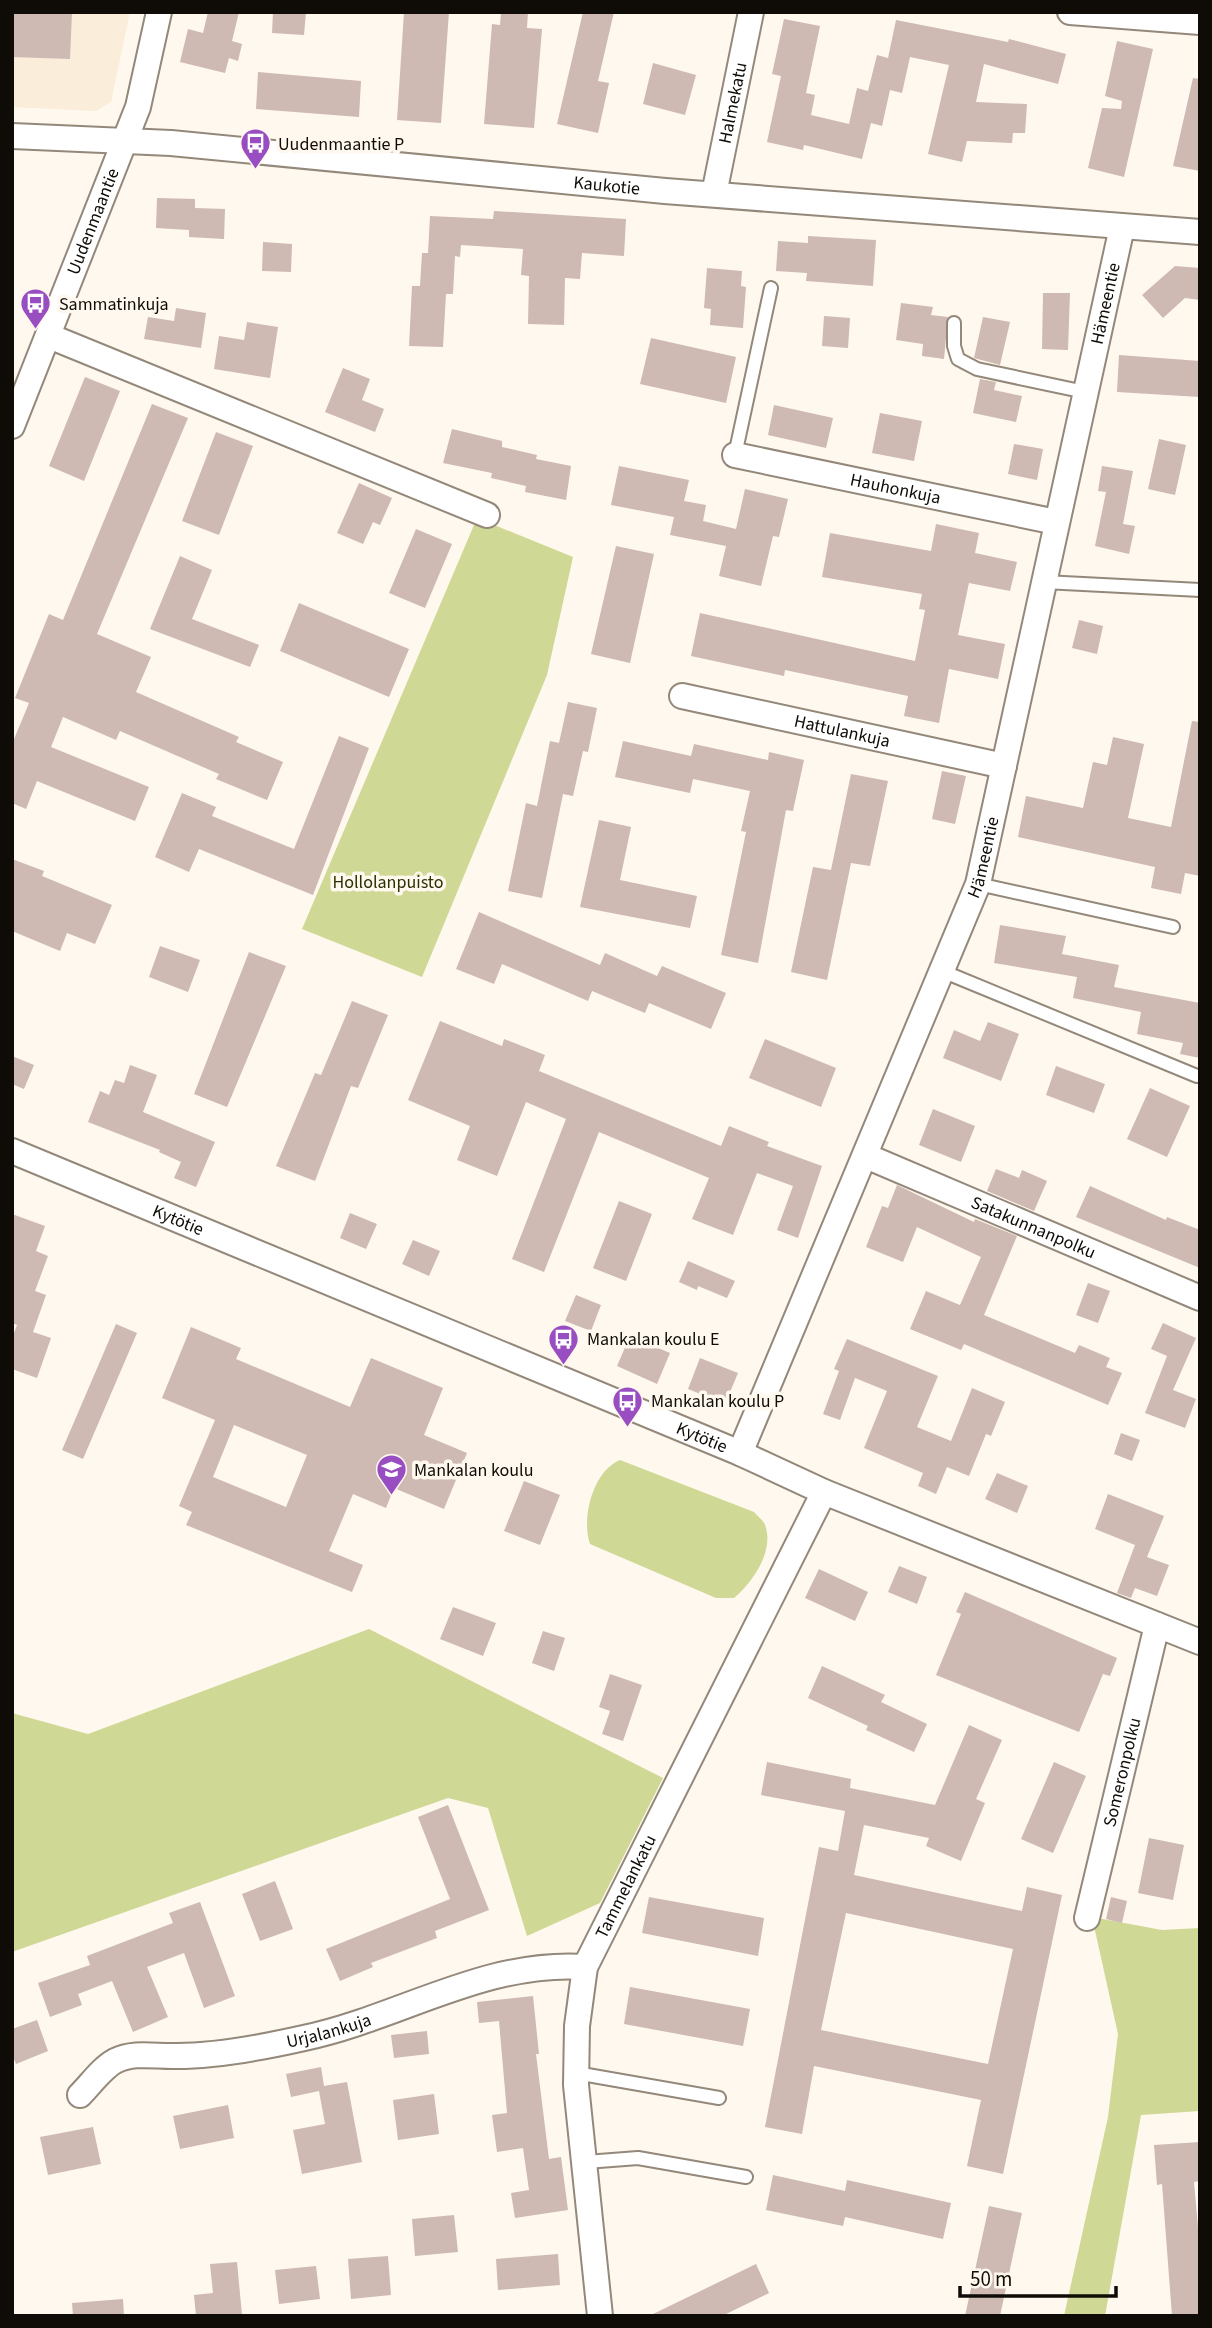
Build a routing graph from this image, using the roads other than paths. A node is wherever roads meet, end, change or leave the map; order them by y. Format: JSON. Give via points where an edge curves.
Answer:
{"nodes":[{"id":1,"x":159,"y":12,"type":"edge"},
{"id":2,"x":751,"y":12,"type":"edge"},
{"id":3,"x":1070,"y":12,"type":"edge"},
{"id":4,"x":1200,"y":22,"type":"edge"},
{"id":5,"x":12,"y":136,"type":"edge"},
{"id":6,"x":124,"y":142,"type":"junction"},
{"id":7,"x":714,"y":194,"type":"junction"},
{"id":8,"x":1122,"y":227,"type":"junction"},
{"id":9,"x":1200,"y":232,"type":"edge"},
{"id":10,"x":771,"y":288,"type":"dead end"},
{"id":11,"x":954,"y":323,"type":"dead end"},
{"id":12,"x":49,"y":336,"type":"junction"},
{"id":13,"x":1085,"y":392,"type":"junction"},
{"id":14,"x":12,"y":426,"type":"edge"},
{"id":15,"x":735,"y":456,"type":"joint"},
{"id":16,"x":487,"y":515,"type":"dead end"},
{"id":17,"x":1056,"y":522,"type":"junction"},
{"id":18,"x":1044,"y":582,"type":"junction"},
{"id":19,"x":1200,"y":590,"type":"edge"},
{"id":20,"x":681,"y":696,"type":"dead end"},
{"id":21,"x":1004,"y":766,"type":"junction"},
{"id":22,"x":978,"y":884,"type":"junction"},
{"id":23,"x":1173,"y":927,"type":"dead end"},
{"id":24,"x":942,"y":971,"type":"junction"},
{"id":25,"x":1197,"y":1076,"type":"dead end"},
{"id":26,"x":12,"y":1151,"type":"edge"},
{"id":27,"x":866,"y":1156,"type":"junction"},
{"id":28,"x":1200,"y":1298,"type":"edge"},
{"id":29,"x":740,"y":1453,"type":"junction"},
{"id":30,"x":824,"y":1492,"type":"junction"},
{"id":31,"x":1157,"y":1625,"type":"junction"},
{"id":32,"x":1200,"y":1642,"type":"edge"},
{"id":33,"x":1087,"y":1918,"type":"dead end"},
{"id":34,"x":585,"y":1967,"type":"junction"},
{"id":35,"x":576,"y":2073,"type":"junction"},
{"id":36,"x":80,"y":2095,"type":"dead end"},
{"id":37,"x":719,"y":2098,"type":"dead end"},
{"id":38,"x":586,"y":2162,"type":"junction"},
{"id":39,"x":746,"y":2177,"type":"dead end"},
{"id":40,"x":600,"y":2316,"type":"edge"}],
"edges":[{"from":1,"to":6,"type":"street","name":"Uudenmaantie","via":[[138,107]]},
{"from":2,"to":7,"type":"street","name":"Halmekatu"},
{"from":3,"to":4,"type":"street"},
{"from":5,"to":6,"type":"street","name":"Kaukotie"},
{"from":6,"to":7,"type":"street","name":"Kaukotie"},
{"from":6,"to":12,"type":"street","name":"Uudenmaantie"},
{"from":7,"to":8,"type":"street","name":"Kaukotie"},
{"from":8,"to":9,"type":"street","name":"Kaukotie"},
{"from":8,"to":13,"type":"street","name":"Hämeentie"},
{"from":10,"to":15,"type":"lane"},
{"from":11,"to":13,"type":"lane","via":[[958,359],[977,369]]},
{"from":12,"to":14,"type":"street","name":"Uudenmaantie"},
{"from":12,"to":16,"type":"street"},
{"from":13,"to":17,"type":"street","name":"Hämeentie"},
{"from":15,"to":17,"type":"street","name":"Hauhonkuja"},
{"from":17,"to":18,"type":"street","name":"Hämeentie"},
{"from":18,"to":19,"type":"lane"},
{"from":18,"to":21,"type":"street","name":"Hämeentie"},
{"from":20,"to":21,"type":"street","name":"Hattulankuja"},
{"from":21,"to":22,"type":"street","name":"Hämeentie"},
{"from":22,"to":23,"type":"lane"},
{"from":22,"to":24,"type":"street","name":"Hämeentie"},
{"from":24,"to":25,"type":"lane"},
{"from":24,"to":27,"type":"street","name":"Hämeentie"},
{"from":26,"to":29,"type":"street","name":"Kytötie"},
{"from":27,"to":28,"type":"street","name":"Satakunnanpolku"},
{"from":27,"to":29,"type":"street","name":"Hämeentie"},
{"from":29,"to":30,"type":"street","name":"Kytötie"},
{"from":30,"to":31,"type":"street","name":"Kytötie"},
{"from":30,"to":34,"type":"street","name":"Tammelankatu"},
{"from":31,"to":32,"type":"street","name":"Kytötie"},
{"from":31,"to":33,"type":"street","name":"Someronpolku"},
{"from":34,"to":35,"type":"street","name":"Tammelankatu"},
{"from":34,"to":36,"type":"street","name":"Urjalankuja","via":[[554,1964],[482,1978],[305,2038],[178,2056],[136,2054],[113,2062]]},
{"from":35,"to":37,"type":"lane"},
{"from":35,"to":38,"type":"street","name":"Tammelankatu"},
{"from":38,"to":39,"type":"lane","via":[[638,2158]]},
{"from":38,"to":40,"type":"street","name":"Tammelankatu"}]}
